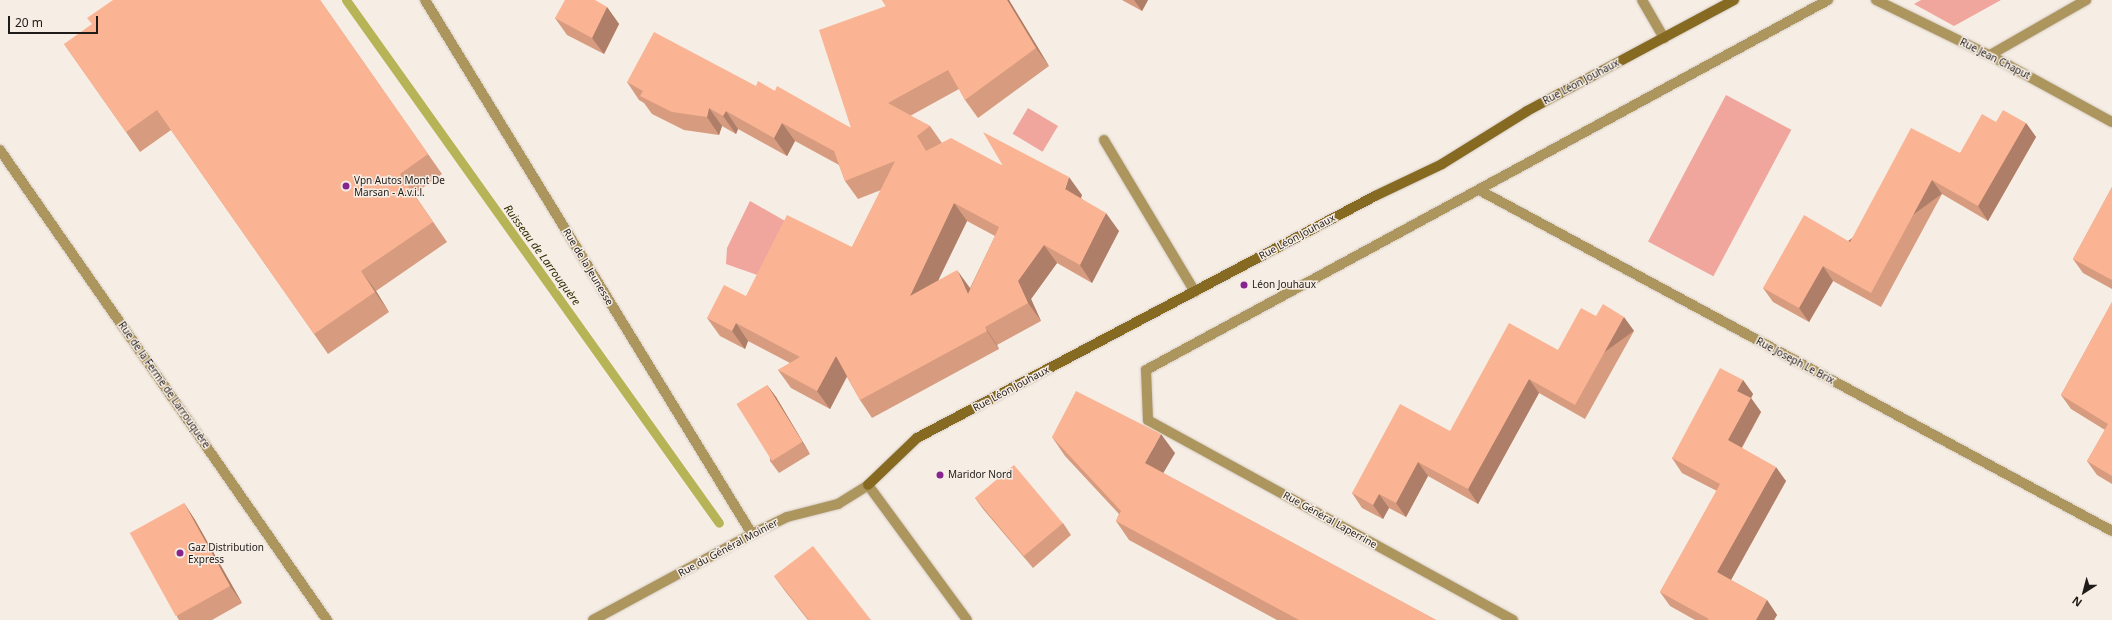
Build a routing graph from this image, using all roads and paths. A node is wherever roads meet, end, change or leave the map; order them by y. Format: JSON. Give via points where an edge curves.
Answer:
{"nodes":[{"id":1,"x":425,"y":0,"type":"edge"},
{"id":2,"x":1642,"y":0,"type":"edge"},
{"id":3,"x":1734,"y":0,"type":"edge"},
{"id":4,"x":1828,"y":0,"type":"edge"},
{"id":5,"x":1876,"y":0,"type":"edge"},
{"id":6,"x":2086,"y":0,"type":"edge"},
{"id":7,"x":1664,"y":38,"type":"junction"},
{"id":8,"x":1990,"y":55,"type":"junction"},
{"id":9,"x":2112,"y":122,"type":"edge"},
{"id":10,"x":1104,"y":140,"type":"dead end"},
{"id":11,"x":0,"y":150,"type":"edge"},
{"id":12,"x":1479,"y":190,"type":"junction"},
{"id":13,"x":1196,"y":292,"type":"junction"},
{"id":14,"x":868,"y":485,"type":"junction"},
{"id":15,"x":2112,"y":531,"type":"edge"},
{"id":16,"x":752,"y":534,"type":"junction"},
{"id":17,"x":327,"y":620,"type":"edge"},
{"id":18,"x":593,"y":620,"type":"edge"},
{"id":19,"x":967,"y":620,"type":"edge"},
{"id":20,"x":1512,"y":620,"type":"edge"}],
"edges":[{"from":1,"to":16,"type":"street","name":"Rue de la Jeunesse"},
{"from":2,"to":7,"type":"street"},
{"from":3,"to":7,"type":"street","name":"Rue Léon Jouhaux"},
{"from":4,"to":12,"type":"street"},
{"from":5,"to":8,"type":"street","name":"Rue Jean Chaput"},
{"from":6,"to":8,"type":"street"},
{"from":7,"to":13,"type":"street","name":"Rue Léon Jouhaux","via":[[1527,111],[1442,164]]},
{"from":8,"to":9,"type":"street","name":"Rue Jean Chaput"},
{"from":10,"to":13,"type":"street"},
{"from":11,"to":17,"type":"street","name":"Rue de la Ferme de Larrouquère"},
{"from":12,"to":15,"type":"street","name":"Rue Joseph Le Brix"},
{"from":12,"to":20,"type":"street","name":"Rue Général Laperrine","via":[[1146,370],[1148,420]]},
{"from":13,"to":14,"type":"street","name":"Rue Léon Jouhaux","via":[[917,438]]},
{"from":14,"to":16,"type":"street","name":"Rue du Général Moinier","via":[[838,504],[787,517]]},
{"from":14,"to":19,"type":"street"},
{"from":16,"to":18,"type":"street","name":"Rue du Général Moinier"}]}
